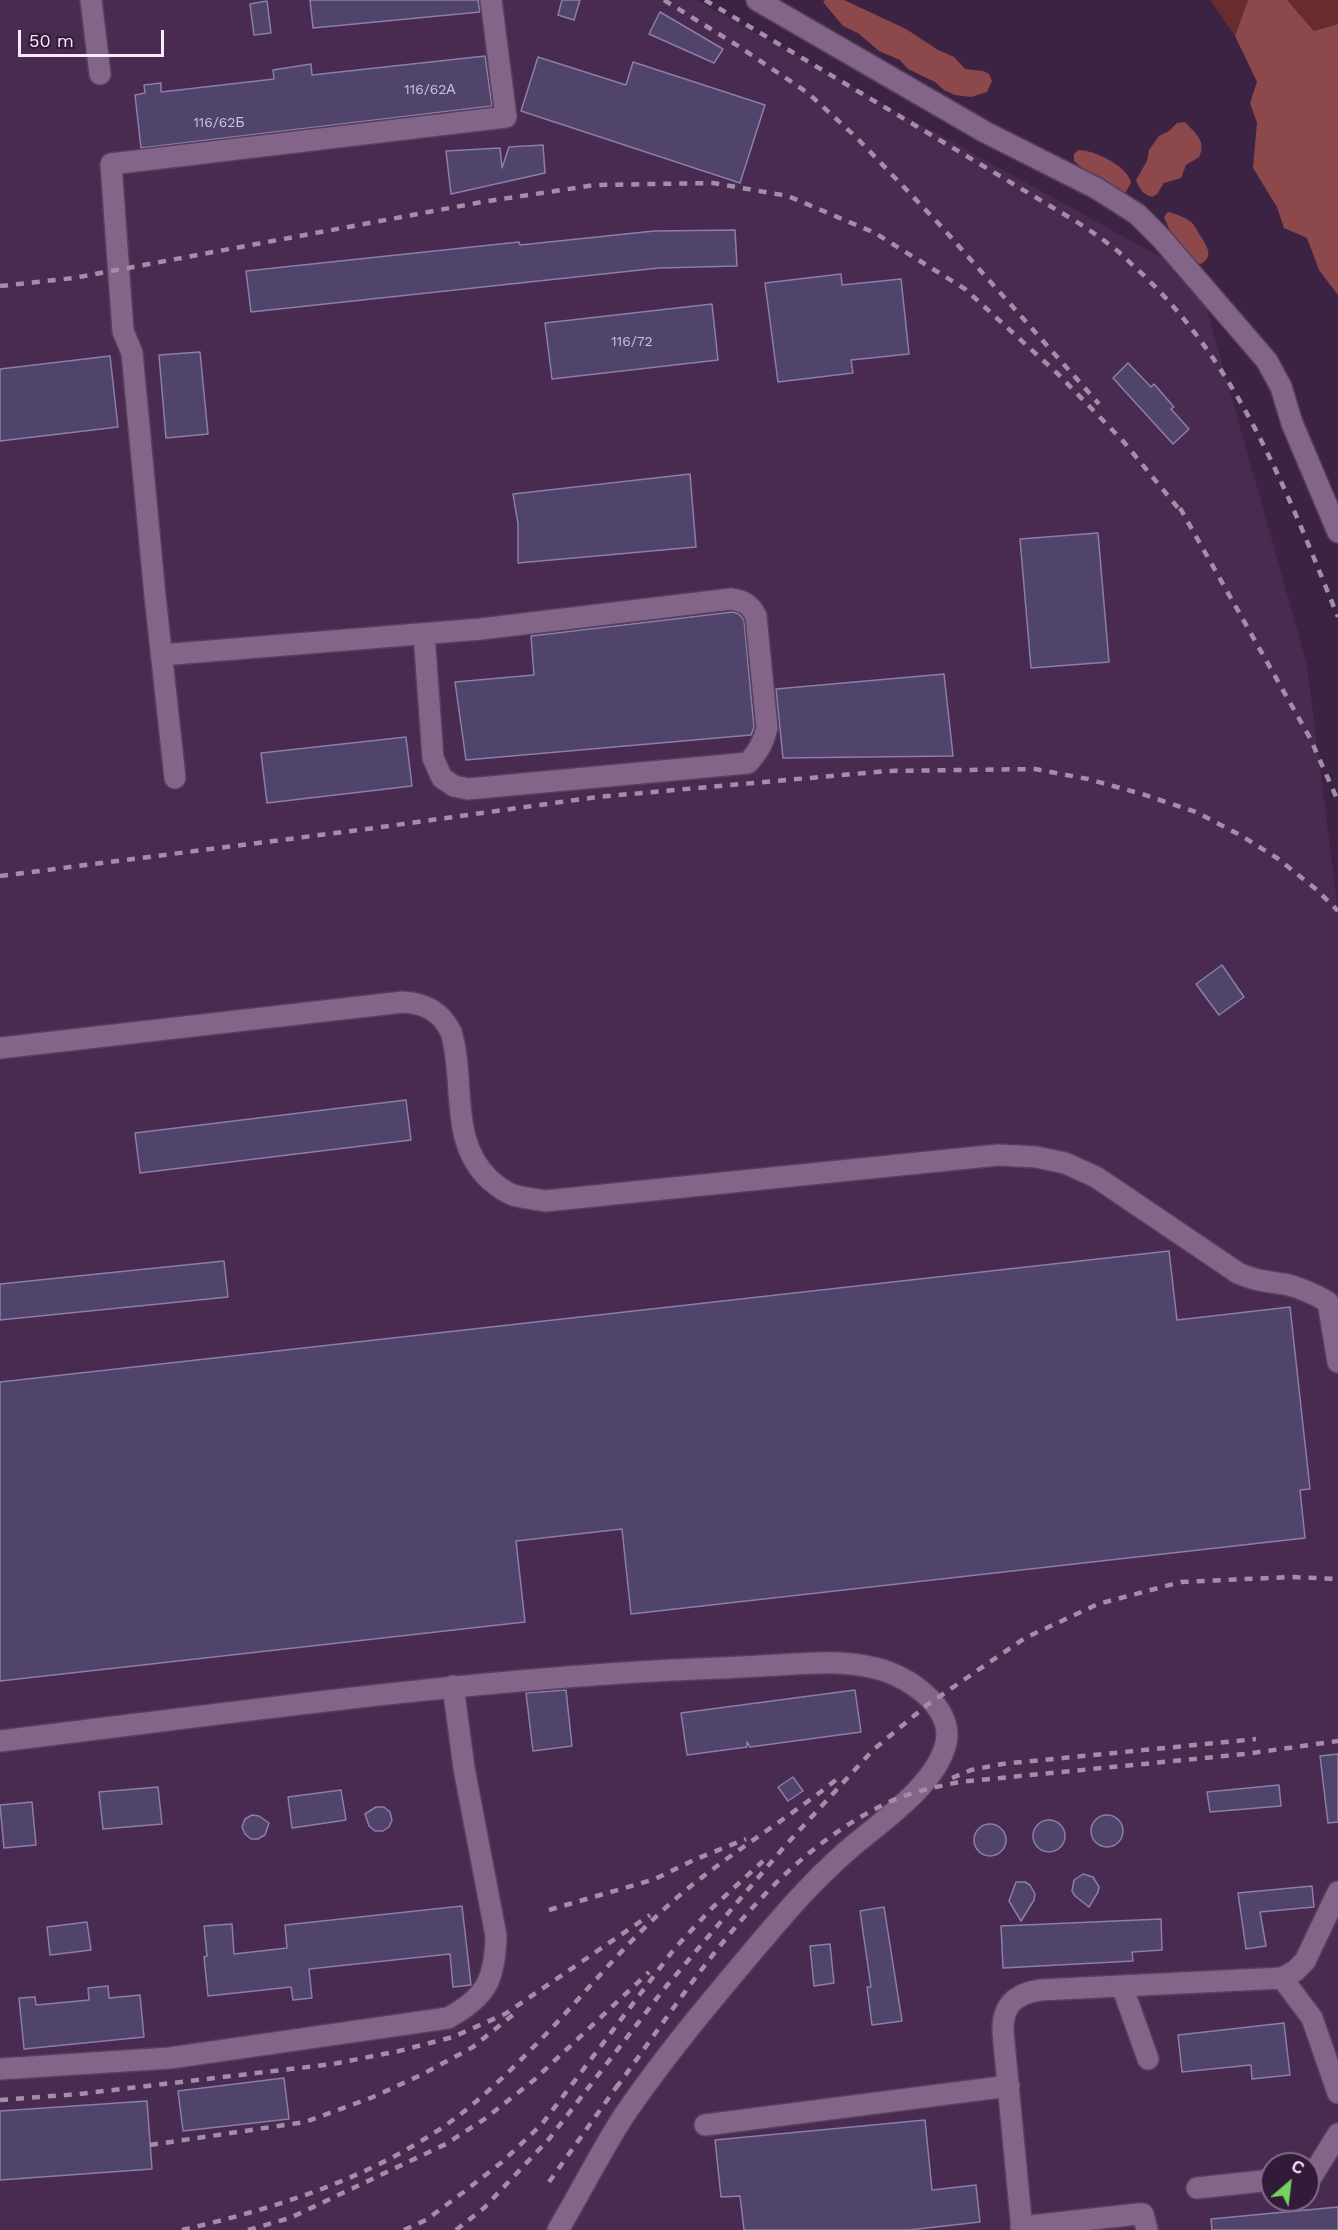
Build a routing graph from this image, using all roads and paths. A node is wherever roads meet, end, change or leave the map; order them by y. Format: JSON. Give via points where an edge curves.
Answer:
{"nodes":[{"id":1,"x":90,"y":0,"type":"edge"},
{"id":2,"x":491,"y":0,"type":"edge"},
{"id":3,"x":757,"y":0,"type":"edge"},
{"id":4,"x":99,"y":74,"type":"dead end"},
{"id":5,"x":1338,"y":532,"type":"edge"},
{"id":6,"x":423,"y":634,"type":"junction"},
{"id":7,"x":161,"y":655,"type":"junction"},
{"id":8,"x":175,"y":778,"type":"dead end"},
{"id":9,"x":0,"y":1048,"type":"edge"},
{"id":10,"x":1338,"y":1292,"type":"edge"},
{"id":11,"x":1313,"y":1294,"type":"junction"},
{"id":12,"x":1338,"y":1362,"type":"edge"},
{"id":13,"x":453,"y":1686,"type":"junction"},
{"id":14,"x":0,"y":1741,"type":"edge"},
{"id":15,"x":1338,"y":1892,"type":"edge"},
{"id":16,"x":1282,"y":1978,"type":"junction"},
{"id":17,"x":1122,"y":1986,"type":"junction"},
{"id":18,"x":1148,"y":2059,"type":"dead end"},
{"id":19,"x":0,"y":2069,"type":"edge"},
{"id":20,"x":1009,"y":2086,"type":"junction"},
{"id":21,"x":1338,"y":2093,"type":"edge"},
{"id":22,"x":705,"y":2125,"type":"dead end"},
{"id":23,"x":1338,"y":2134,"type":"edge"},
{"id":24,"x":1320,"y":2163,"type":"edge"},
{"id":25,"x":1260,"y":2181,"type":"edge"},
{"id":26,"x":1197,"y":2188,"type":"dead end"},
{"id":27,"x":1022,"y":2228,"type":"edge"},
{"id":28,"x":558,"y":2230,"type":"edge"},
{"id":29,"x":1147,"y":2230,"type":"edge"}],
"edges":[{"from":1,"to":4,"type":"lane"},
{"from":2,"to":7,"type":"lane","via":[[506,117],[111,164],[123,331],[132,353]]},
{"from":3,"to":5,"type":"lane","via":[[985,132],[1096,188],[1137,214],[1267,361]]},
{"from":6,"to":6,"type":"lane","via":[[731,599],[742,601],[751,606],[756,616],[767,728],[764,741],[748,764],[468,789],[454,786],[442,778],[433,758]]},
{"from":6,"to":7,"type":"lane"},
{"from":7,"to":8,"type":"lane"},
{"from":9,"to":11,"type":"lane","via":[[415,1002],[443,1018],[454,1040],[464,1137],[472,1158],[495,1184],[513,1195],[545,1202],[998,1155],[1035,1157],[1065,1163],[1096,1177],[1238,1273]]},
{"from":10,"to":11,"type":"lane"},
{"from":11,"to":12,"type":"lane","via":[[1328,1302]]},
{"from":13,"to":14,"type":"lane"},
{"from":13,"to":19,"type":"lane","via":[[464,1768],[496,1936],[489,1980],[468,2007],[448,2018],[170,2058]]},
{"from":13,"to":28,"type":"lane","via":[[831,1661],[879,1668],[906,1681],[933,1701],[947,1725],[947,1741],[940,1761],[915,1792],[804,1891],[650,2079]]},
{"from":15,"to":16,"type":"lane","via":[[1305,1961]]},
{"from":16,"to":17,"type":"lane"},
{"from":16,"to":21,"type":"lane","via":[[1312,2018]]},
{"from":17,"to":18,"type":"lane"},
{"from":17,"to":20,"type":"lane","via":[[1040,1990],[1025,1992],[1013,2000],[1003,2021]]},
{"from":20,"to":22,"type":"lane"},
{"from":20,"to":27,"type":"lane"},
{"from":23,"to":24,"type":"lane"},
{"from":25,"to":26,"type":"lane"},
{"from":27,"to":29,"type":"lane","via":[[1143,2214]]}]}
